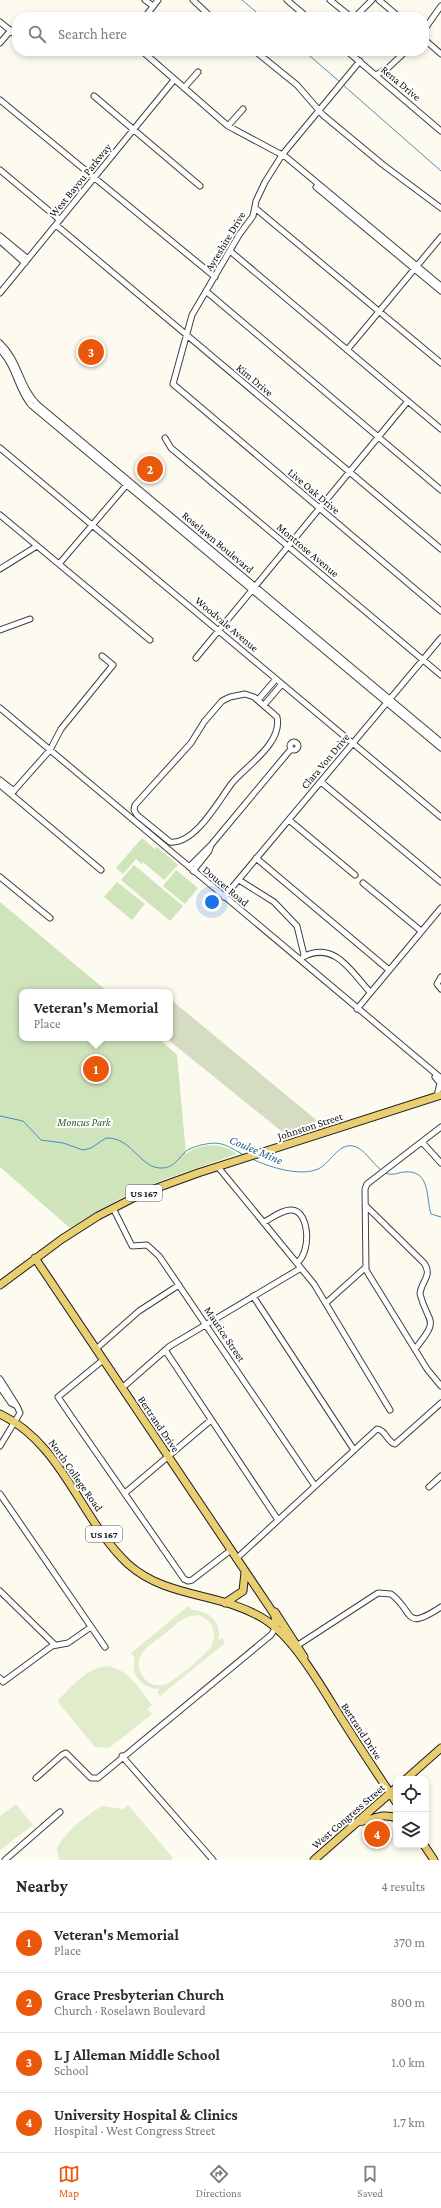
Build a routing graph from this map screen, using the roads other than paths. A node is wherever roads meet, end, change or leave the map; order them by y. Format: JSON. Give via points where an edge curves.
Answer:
{"nodes":[{"id":1,"x":145,"y":0,"type":"edge"},
{"id":2,"x":158,"y":0,"type":"edge"},
{"id":3,"x":193,"y":0,"type":"edge"},
{"id":4,"x":287,"y":0,"type":"edge"},
{"id":5,"x":330,"y":0,"type":"edge"},
{"id":6,"x":372,"y":0,"type":"edge"},
{"id":7,"x":379,"y":0,"type":"edge"},
{"id":8,"x":153,"y":6,"type":"junction"},
{"id":9,"x":441,"y":6,"type":"edge"},
{"id":10,"x":148,"y":12,"type":"edge"},
{"id":11,"x":206,"y":12,"type":"edge"},
{"id":12,"x":301,"y":12,"type":"edge"},
{"id":13,"x":345,"y":12,"type":"edge"},
{"id":14,"x":360,"y":12,"type":"edge"},
{"id":15,"x":393,"y":12,"type":"edge"},
{"id":16,"x":0,"y":22,"type":"edge"},
{"id":17,"x":429,"y":23,"type":"edge"},
{"id":18,"x":11,"y":30,"type":"joint"},
{"id":19,"x":0,"y":42,"type":"edge"},
{"id":20,"x":429,"y":43,"type":"edge"},
{"id":21,"x":441,"y":54,"type":"edge"},
{"id":22,"x":148,"y":56,"type":"edge"},
{"id":23,"x":262,"y":56,"type":"edge"},
{"id":24,"x":354,"y":56,"type":"edge"},
{"id":25,"x":401,"y":56,"type":"edge"},
{"id":26,"x":360,"y":61,"type":"junction"},
{"id":27,"x":198,"y":72,"type":"dead end"},
{"id":28,"x":376,"y":75,"type":"junction"},
{"id":29,"x":174,"y":80,"type":"junction"},
{"id":30,"x":184,"y":88,"type":"junction"},
{"id":31,"x":94,"y":96,"type":"dead end"},
{"id":32,"x":0,"y":100,"type":"edge"},
{"id":33,"x":243,"y":109,"type":"dead end"},
{"id":34,"x":319,"y":110,"type":"junction"},
{"id":35,"x":228,"y":126,"type":"junction"},
{"id":36,"x":134,"y":130,"type":"junction"},
{"id":37,"x":441,"y":131,"type":"edge"},
{"id":38,"x":282,"y":155,"type":"junction"},
{"id":39,"x":0,"y":170,"type":"edge"},
{"id":40,"x":94,"y":178,"type":"junction"},
{"id":41,"x":200,"y":186,"type":"dead end"},
{"id":42,"x":255,"y":208,"type":"junction"},
{"id":43,"x":441,"y":208,"type":"edge"},
{"id":44,"x":60,"y":220,"type":"junction"},
{"id":45,"x":56,"y":225,"type":"junction"},
{"id":46,"x":0,"y":236,"type":"edge"},
{"id":47,"x":441,"y":237,"type":"edge"},
{"id":48,"x":0,"y":241,"type":"edge"},
{"id":49,"x":230,"y":251,"type":"junction"},
{"id":50,"x":27,"y":261,"type":"junction"},
{"id":51,"x":416,"y":268,"type":"junction"},
{"id":52,"x":215,"y":277,"type":"junction"},
{"id":53,"x":441,"y":286,"type":"edge"},
{"id":54,"x":441,"y":291,"type":"edge"},
{"id":55,"x":207,"y":292,"type":"junction"},
{"id":56,"x":0,"y":293,"type":"edge"},
{"id":57,"x":379,"y":311,"type":"junction"},
{"id":58,"x":186,"y":336,"type":"junction"},
{"id":59,"x":0,"y":344,"type":"edge"},
{"id":60,"x":347,"y":350,"type":"junction"},
{"id":61,"x":3,"y":351,"type":"edge"},
{"id":62,"x":441,"y":363,"type":"edge"},
{"id":63,"x":174,"y":386,"type":"joint"},
{"id":64,"x":408,"y":401,"type":"junction"},
{"id":65,"x":441,"y":429,"type":"edge"},
{"id":66,"x":379,"y":437,"type":"junction"},
{"id":67,"x":165,"y":438,"type":"dead end"},
{"id":68,"x":0,"y":448,"type":"edge"},
{"id":69,"x":349,"y":472,"type":"junction"},
{"id":70,"x":128,"y":483,"type":"junction"},
{"id":71,"x":441,"y":490,"type":"edge"},
{"id":72,"x":319,"y":508,"type":"junction"},
{"id":73,"x":0,"y":515,"type":"edge"},
{"id":74,"x":92,"y":525,"type":"junction"},
{"id":75,"x":37,"y":546,"type":"junction"},
{"id":76,"x":287,"y":546,"type":"junction"},
{"id":77,"x":441,"y":550,"type":"edge"},
{"id":78,"x":59,"y":564,"type":"junction"},
{"id":79,"x":0,"y":569,"type":"edge"},
{"id":80,"x":253,"y":588,"type":"junction"},
{"id":81,"x":441,"y":611,"type":"edge"},
{"id":82,"x":30,"y":619,"type":"dead end"},
{"id":83,"x":0,"y":630,"type":"edge"},
{"id":84,"x":218,"y":630,"type":"junction"},
{"id":85,"x":441,"y":638,"type":"edge"},
{"id":86,"x":150,"y":640,"type":"dead end"},
{"id":87,"x":102,"y":656,"type":"dead end"},
{"id":88,"x":196,"y":658,"type":"dead end"},
{"id":89,"x":423,"y":660,"type":"junction"},
{"id":90,"x":441,"y":675,"type":"edge"},
{"id":91,"x":276,"y":679,"type":"junction"},
{"id":92,"x":282,"y":684,"type":"junction"},
{"id":93,"x":258,"y":700,"type":"junction"},
{"id":94,"x":388,"y":701,"type":"junction"},
{"id":95,"x":264,"y":705,"type":"junction"},
{"id":96,"x":0,"y":708,"type":"edge"},
{"id":97,"x":421,"y":728,"type":"junction"},
{"id":98,"x":441,"y":742,"type":"edge"},
{"id":99,"x":353,"y":743,"type":"junction"},
{"id":100,"x":441,"y":748,"type":"edge"},
{"id":101,"x":291,"y":749,"type":"dead end"},
{"id":102,"x":50,"y":750,"type":"junction"},
{"id":103,"x":0,"y":780,"type":"edge"},
{"id":104,"x":321,"y":782,"type":"junction"},
{"id":105,"x":0,"y":785,"type":"edge"},
{"id":106,"x":12,"y":792,"type":"junction"},
{"id":107,"x":441,"y":817,"type":"edge"},
{"id":108,"x":288,"y":820,"type":"junction"},
{"id":109,"x":171,"y":842,"type":"junction"},
{"id":110,"x":166,"y":848,"type":"junction"},
{"id":111,"x":256,"y":858,"type":"junction"},
{"id":112,"x":191,"y":869,"type":"junction"},
{"id":113,"x":101,"y":870,"type":"dead end"},
{"id":114,"x":354,"y":875,"type":"dead end"},
{"id":115,"x":0,"y":877,"type":"edge"},
{"id":116,"x":239,"y":880,"type":"junction"},
{"id":117,"x":363,"y":882,"type":"dead end"},
{"id":118,"x":441,"y":882,"type":"edge"},
{"id":119,"x":224,"y":897,"type":"junction"},
{"id":120,"x":441,"y":908,"type":"edge"},
{"id":121,"x":50,"y":918,"type":"dead end"},
{"id":122,"x":421,"y":931,"type":"junction"},
{"id":123,"x":304,"y":955,"type":"junction"},
{"id":124,"x":299,"y":960,"type":"junction"},
{"id":125,"x":389,"y":970,"type":"junction"},
{"id":126,"x":441,"y":977,"type":"edge"},
{"id":127,"x":441,"y":989,"type":"edge"},
{"id":128,"x":370,"y":992,"type":"junction"},
{"id":129,"x":356,"y":1009,"type":"junction"},
{"id":130,"x":376,"y":1025,"type":"junction"},
{"id":131,"x":441,"y":1078,"type":"edge"},
{"id":132,"x":439,"y":1095,"type":"edge"},
{"id":133,"x":441,"y":1127,"type":"edge"},
{"id":134,"x":422,"y":1142,"type":"junction"},
{"id":135,"x":441,"y":1163,"type":"edge"},
{"id":136,"x":218,"y":1166,"type":"junction"},
{"id":137,"x":366,"y":1206,"type":"junction"},
{"id":138,"x":113,"y":1208,"type":"junction"},
{"id":139,"x":264,"y":1222,"type":"junction"},
{"id":140,"x":35,"y":1258,"type":"junction"},
{"id":141,"x":297,"y":1263,"type":"junction"},
{"id":142,"x":366,"y":1267,"type":"junction"},
{"id":143,"x":301,"y":1268,"type":"junction"},
{"id":144,"x":0,"y":1285,"type":"edge"},
{"id":145,"x":179,"y":1285,"type":"junction"},
{"id":146,"x":253,"y":1296,"type":"junction"},
{"id":147,"x":326,"y":1303,"type":"junction"},
{"id":148,"x":206,"y":1324,"type":"junction"},
{"id":149,"x":96,"y":1348,"type":"junction"},
{"id":150,"x":415,"y":1349,"type":"junction"},
{"id":151,"x":165,"y":1350,"type":"junction"},
{"id":152,"x":103,"y":1360,"type":"junction"},
{"id":153,"x":0,"y":1379,"type":"edge"},
{"id":154,"x":441,"y":1386,"type":"edge"},
{"id":155,"x":0,"y":1387,"type":"edge"},
{"id":156,"x":122,"y":1388,"type":"junction"},
{"id":157,"x":441,"y":1403,"type":"edge"},
{"id":158,"x":17,"y":1406,"type":"junction"},
{"id":159,"x":390,"y":1410,"type":"dead end"},
{"id":160,"x":0,"y":1414,"type":"edge"},
{"id":161,"x":211,"y":1420,"type":"junction"},
{"id":162,"x":15,"y":1422,"type":"junction"},
{"id":163,"x":0,"y":1446,"type":"edge"},
{"id":164,"x":354,"y":1450,"type":"junction"},
{"id":165,"x":167,"y":1456,"type":"junction"},
{"id":166,"x":441,"y":1476,"type":"edge"},
{"id":167,"x":314,"y":1486,"type":"junction"},
{"id":168,"x":429,"y":1486,"type":"dead end"},
{"id":169,"x":125,"y":1493,"type":"junction"},
{"id":170,"x":0,"y":1494,"type":"edge"},
{"id":171,"x":278,"y":1520,"type":"junction"},
{"id":172,"x":231,"y":1550,"type":"junction"},
{"id":173,"x":236,"y":1559,"type":"junction"},
{"id":174,"x":245,"y":1572,"type":"junction"},
{"id":175,"x":0,"y":1591,"type":"edge"},
{"id":176,"x":266,"y":1602,"type":"junction"},
{"id":177,"x":225,"y":1603,"type":"junction"},
{"id":178,"x":441,"y":1607,"type":"edge"},
{"id":179,"x":91,"y":1627,"type":"junction"},
{"id":180,"x":276,"y":1627,"type":"junction"},
{"id":181,"x":54,"y":1645,"type":"junction"},
{"id":182,"x":105,"y":1647,"type":"dead end"},
{"id":183,"x":295,"y":1647,"type":"junction"},
{"id":184,"x":1,"y":1680,"type":"edge"},
{"id":185,"x":441,"y":1748,"type":"edge"},
{"id":186,"x":122,"y":1756,"type":"junction"},
{"id":187,"x":409,"y":1776,"type":"edge"},
{"id":188,"x":36,"y":1778,"type":"dead end"},
{"id":189,"x":393,"y":1791,"type":"edge"},
{"id":190,"x":60,"y":1812,"type":"dead end"},
{"id":191,"x":393,"y":1817,"type":"edge"},
{"id":192,"x":357,"y":1822,"type":"junction"},
{"id":193,"x":426,"y":1848,"type":"edge"},
{"id":194,"x":7,"y":1859,"type":"edge"},
{"id":195,"x":213,"y":1860,"type":"edge"},
{"id":196,"x":314,"y":1860,"type":"edge"},
{"id":197,"x":434,"y":1860,"type":"edge"}],
"edges":[{"from":1,"to":8,"type":"street"},
{"from":2,"to":8,"type":"street"},
{"from":3,"to":11,"type":"street"},
{"from":4,"to":12,"type":"street"},
{"from":5,"to":13,"type":"street"},
{"from":6,"to":14,"type":"street"},
{"from":7,"to":15,"type":"street"},
{"from":8,"to":10,"type":"street"},
{"from":9,"to":17,"type":"street"},
{"from":16,"to":18,"type":"street"},
{"from":18,"to":19,"type":"street"},
{"from":20,"to":21,"type":"street"},
{"from":22,"to":29,"type":"street"},
{"from":23,"to":34,"type":"street","via":[[291,78]]},
{"from":24,"to":26,"type":"street","name":"Rena Drive"},
{"from":25,"to":28,"type":"street"},
{"from":26,"to":28,"type":"street","name":"Rena Drive"},
{"from":26,"to":34,"type":"street","name":"Ayreshire Drive"},
{"from":27,"to":30,"type":"street"},
{"from":28,"to":37,"type":"street","name":"Rena Drive"},
{"from":29,"to":30,"type":"street"},
{"from":29,"to":36,"type":"street","name":"West Bayou Parkway"},
{"from":30,"to":35,"type":"street"},
{"from":31,"to":36,"type":"street"},
{"from":32,"to":40,"type":"street"},
{"from":33,"to":35,"type":"street"},
{"from":34,"to":38,"type":"street","name":"Ayreshire Drive"},
{"from":34,"to":43,"type":"street","via":[[382,164]]},
{"from":35,"to":38,"type":"street"},
{"from":36,"to":40,"type":"street","name":"West Bayou Parkway"},
{"from":36,"to":41,"type":"street"},
{"from":38,"to":42,"type":"street","name":"Ayreshire Drive","via":[[265,182]]},
{"from":38,"to":51,"type":"street"},
{"from":39,"to":44,"type":"street"},
{"from":40,"to":44,"type":"street","name":"West Bayou Parkway"},
{"from":40,"to":52,"type":"street"},
{"from":42,"to":49,"type":"street","name":"Ayreshire Drive","via":[[253,216]]},
{"from":42,"to":57,"type":"street"},
{"from":44,"to":45,"type":"street","name":"West Bayou Parkway"},
{"from":45,"to":50,"type":"street","name":"West Bayou Parkway"},
{"from":45,"to":58,"type":"street","name":"Kim Drive"},
{"from":46,"to":50,"type":"street"},
{"from":47,"to":51,"type":"street"},
{"from":48,"to":50,"type":"street"},
{"from":49,"to":52,"type":"street","name":"Ayreshire Drive"},
{"from":49,"to":60,"type":"street"},
{"from":50,"to":56,"type":"street","name":"West Bayou Parkway"},
{"from":51,"to":53,"type":"street"},
{"from":51,"to":54,"type":"street"},
{"from":51,"to":57,"type":"street"},
{"from":52,"to":55,"type":"street","name":"Ayreshire Drive"},
{"from":55,"to":58,"type":"street","name":"Ayreshire Drive","via":[[192,315]]},
{"from":55,"to":66,"type":"street"},
{"from":57,"to":60,"type":"street"},
{"from":57,"to":62,"type":"street"},
{"from":58,"to":63,"type":"street","name":"Ayreshire Drive"},
{"from":58,"to":69,"type":"street","name":"Kim Drive"},
{"from":59,"to":61,"type":"street","name":"Roselawn Boulevard"},
{"from":60,"to":64,"type":"street"},
{"from":61,"to":70,"type":"street","name":"Roselawn Boulevard","via":[[13,358],[19,378],[37,407]]},
{"from":63,"to":72,"type":"street","name":"Live Oak Drive"},
{"from":64,"to":65,"type":"street"},
{"from":64,"to":66,"type":"street"},
{"from":66,"to":69,"type":"street"},
{"from":66,"to":71,"type":"street"},
{"from":67,"to":76,"type":"street","name":"Montrose Avenue","via":[[171,448]]},
{"from":68,"to":74,"type":"street","name":"Woodvale Avenue"},
{"from":69,"to":72,"type":"street"},
{"from":69,"to":77,"type":"street","name":"Kim Drive"},
{"from":70,"to":74,"type":"street"},
{"from":70,"to":80,"type":"street","name":"Roselawn Boulevard"},
{"from":72,"to":76,"type":"street"},
{"from":72,"to":81,"type":"street","name":"Live Oak Drive"},
{"from":73,"to":75,"type":"street"},
{"from":74,"to":78,"type":"street"},
{"from":74,"to":84,"type":"street","name":"Woodvale Avenue"},
{"from":75,"to":78,"type":"street"},
{"from":75,"to":79,"type":"street"},
{"from":76,"to":80,"type":"street"},
{"from":76,"to":89,"type":"street","name":"Montrose Avenue"},
{"from":78,"to":86,"type":"street"},
{"from":80,"to":84,"type":"street"},
{"from":80,"to":94,"type":"street","name":"Roselawn Boulevard"},
{"from":82,"to":83,"type":"street"},
{"from":84,"to":88,"type":"street"},
{"from":84,"to":91,"type":"street","name":"Woodvale Avenue"},
{"from":85,"to":89,"type":"street","name":"Clara Von Drive"},
{"from":87,"to":102,"type":"street","via":[[113,665],[61,729]]},
{"from":89,"to":90,"type":"street","name":"Montrose Avenue"},
{"from":89,"to":94,"type":"street","name":"Clara Von Drive"},
{"from":91,"to":92,"type":"street","name":"Woodvale Avenue"},
{"from":91,"to":93,"type":"street"},
{"from":92,"to":95,"type":"street"},
{"from":92,"to":99,"type":"street","name":"Woodvale Avenue"},
{"from":93,"to":95,"type":"street"},
{"from":93,"to":109,"type":"street","via":[[252,695],[245,694],[222,701],[204,722],[191,743],[135,805],[137,815]]},
{"from":94,"to":97,"type":"street","name":"Roselawn Boulevard"},
{"from":94,"to":99,"type":"street","name":"Clara Von Drive"},
{"from":95,"to":109,"type":"street","via":[[277,718],[269,745],[251,766],[232,782],[216,808],[198,829]]},
{"from":96,"to":102,"type":"street","name":"Doucet Road"},
{"from":97,"to":98,"type":"street","name":"Roselawn Boulevard"},
{"from":97,"to":100,"type":"street","name":"Roselawn Boulevard"},
{"from":99,"to":104,"type":"street","name":"Clara Von Drive"},
{"from":99,"to":107,"type":"street","name":"Woodvale Avenue"},
{"from":101,"to":112,"type":"street"},
{"from":102,"to":106,"type":"street"},
{"from":102,"to":110,"type":"street","name":"Doucet Road"},
{"from":103,"to":106,"type":"street"},
{"from":104,"to":108,"type":"street","name":"Clara Von Drive"},
{"from":104,"to":118,"type":"street"},
{"from":105,"to":106,"type":"street"},
{"from":106,"to":113,"type":"street"},
{"from":108,"to":111,"type":"street","name":"Clara Von Drive"},
{"from":108,"to":114,"type":"street"},
{"from":109,"to":110,"type":"street"},
{"from":110,"to":112,"type":"street","name":"Doucet Road"},
{"from":111,"to":116,"type":"street","name":"Clara Von Drive"},
{"from":111,"to":125,"type":"street"},
{"from":112,"to":119,"type":"street","name":"Doucet Road"},
{"from":115,"to":121,"type":"street"},
{"from":116,"to":119,"type":"street","name":"Clara Von Drive"},
{"from":116,"to":123,"type":"street","via":[[274,902],[297,926]]},
{"from":117,"to":122,"type":"street"},
{"from":119,"to":124,"type":"street","name":"Doucet Road"},
{"from":120,"to":122,"type":"street"},
{"from":122,"to":125,"type":"street"},
{"from":123,"to":124,"type":"street"},
{"from":123,"to":128,"type":"street","via":[[321,952],[340,958]]},
{"from":124,"to":129,"type":"street","name":"Doucet Road"},
{"from":125,"to":128,"type":"street"},
{"from":126,"to":127,"type":"street","via":[[437,984]]},
{"from":128,"to":129,"type":"street"},
{"from":129,"to":130,"type":"street","name":"Doucet Road"},
{"from":130,"to":131,"type":"street","name":"Doucet Road"},
{"from":130,"to":132,"type":"street","via":[[440,1081]]},
{"from":132,"to":136,"type":"main road","name":"Johnston Street","number":"US 167"},
{"from":133,"to":134,"type":"street"},
{"from":134,"to":135,"type":"street"},
{"from":134,"to":137,"type":"street","via":[[365,1186]]},
{"from":136,"to":138,"type":"main road","name":"Johnston Street","number":"US 167","via":[[150,1191]]},
{"from":136,"to":139,"type":"street"},
{"from":137,"to":142,"type":"street"},
{"from":137,"to":150,"type":"street","via":[[428,1269],[420,1296],[437,1325],[433,1334]]},
{"from":138,"to":140,"type":"main road","name":"Johnston Street","number":"US 167"},
{"from":138,"to":145,"type":"street","name":"Maurice Street","via":[[132,1246],[144,1245],[153,1249]]},
{"from":139,"to":141,"type":"street"},
{"from":139,"to":141,"type":"street","via":[[288,1210],[300,1214],[308,1244],[304,1256]]},
{"from":140,"to":144,"type":"main road","name":"Johnston Street","number":"US 167"},
{"from":140,"to":149,"type":"main road","name":"Bertrand Drive"},
{"from":141,"to":143,"type":"street"},
{"from":142,"to":147,"type":"street"},
{"from":142,"to":150,"type":"street"},
{"from":143,"to":146,"type":"street"},
{"from":143,"to":147,"type":"street"},
{"from":145,"to":148,"type":"street","name":"Maurice Street"},
{"from":145,"to":149,"type":"street","via":[[139,1311]]},
{"from":146,"to":148,"type":"street"},
{"from":146,"to":164,"type":"street"},
{"from":147,"to":159,"type":"street"},
{"from":148,"to":151,"type":"street"},
{"from":148,"to":167,"type":"street","name":"Maurice Street"},
{"from":149,"to":152,"type":"main road","name":"Bertrand Drive"},
{"from":150,"to":154,"type":"street"},
{"from":151,"to":156,"type":"street"},
{"from":151,"to":161,"type":"street"},
{"from":152,"to":156,"type":"main road","name":"Bertrand Drive"},
{"from":152,"to":169,"type":"street","via":[[58,1397]]},
{"from":153,"to":158,"type":"street"},
{"from":155,"to":158,"type":"street","via":[[11,1403]]},
{"from":156,"to":165,"type":"main road","name":"Bertrand Drive"},
{"from":157,"to":164,"type":"street","via":[[397,1443],[391,1442],[378,1428]]},
{"from":158,"to":162,"type":"street","via":[[20,1413]]},
{"from":160,"to":162,"type":"main road","name":"North College Road","number":"US 167"},
{"from":161,"to":165,"type":"street"},
{"from":161,"to":171,"type":"street"},
{"from":162,"to":163,"type":"street"},
{"from":162,"to":177,"type":"main road","name":"North College Road","number":"US 167","via":[[41,1444],[116,1551],[134,1569],[163,1586]]},
{"from":164,"to":167,"type":"street"},
{"from":165,"to":169,"type":"street"},
{"from":165,"to":172,"type":"main road","name":"Bertrand Drive"},
{"from":166,"to":168,"type":"street"},
{"from":167,"to":171,"type":"street"},
{"from":169,"to":172,"type":"street","via":[[184,1579],[188,1581]]},
{"from":170,"to":179,"type":"street"},
{"from":171,"to":173,"type":"street"},
{"from":172,"to":173,"type":"main road","name":"Bertrand Drive"},
{"from":173,"to":174,"type":"main road","name":"Bertrand Drive"},
{"from":174,"to":176,"type":"main road","name":"Bertrand Drive"},
{"from":174,"to":177,"type":"main road","via":[[243,1591]]},
{"from":175,"to":181,"type":"street"},
{"from":176,"to":180,"type":"main road","name":"Bertrand Drive","via":[[275,1616]]},
{"from":176,"to":183,"type":"main road","name":"Bertrand Drive","via":[[277,1614]]},
{"from":177,"to":180,"type":"main road","name":"North College Road","number":"US 167","via":[[252,1612]]},
{"from":178,"to":183,"type":"street","via":[[424,1617],[414,1618],[406,1614],[391,1594],[380,1592]]},
{"from":179,"to":181,"type":"street","via":[[68,1643]]},
{"from":179,"to":182,"type":"street"},
{"from":180,"to":183,"type":"main road","name":"Bertrand Drive","number":"US 167"},
{"from":180,"to":186,"type":"street","via":[[271,1635]]},
{"from":181,"to":184,"type":"street"},
{"from":183,"to":189,"type":"main road","name":"Bertrand Drive"},
{"from":185,"to":187,"type":"main road"},
{"from":186,"to":188,"type":"street","via":[[94,1779],[70,1754],[64,1754]]},
{"from":186,"to":195,"type":"street"},
{"from":189,"to":192,"type":"main road","name":"West Congress Street"},
{"from":190,"to":194,"type":"street"},
{"from":191,"to":192,"type":"main road","via":[[385,1814]]},
{"from":192,"to":196,"type":"main road","name":"West Congress Street"},
{"from":193,"to":197,"type":"main road"}]}
